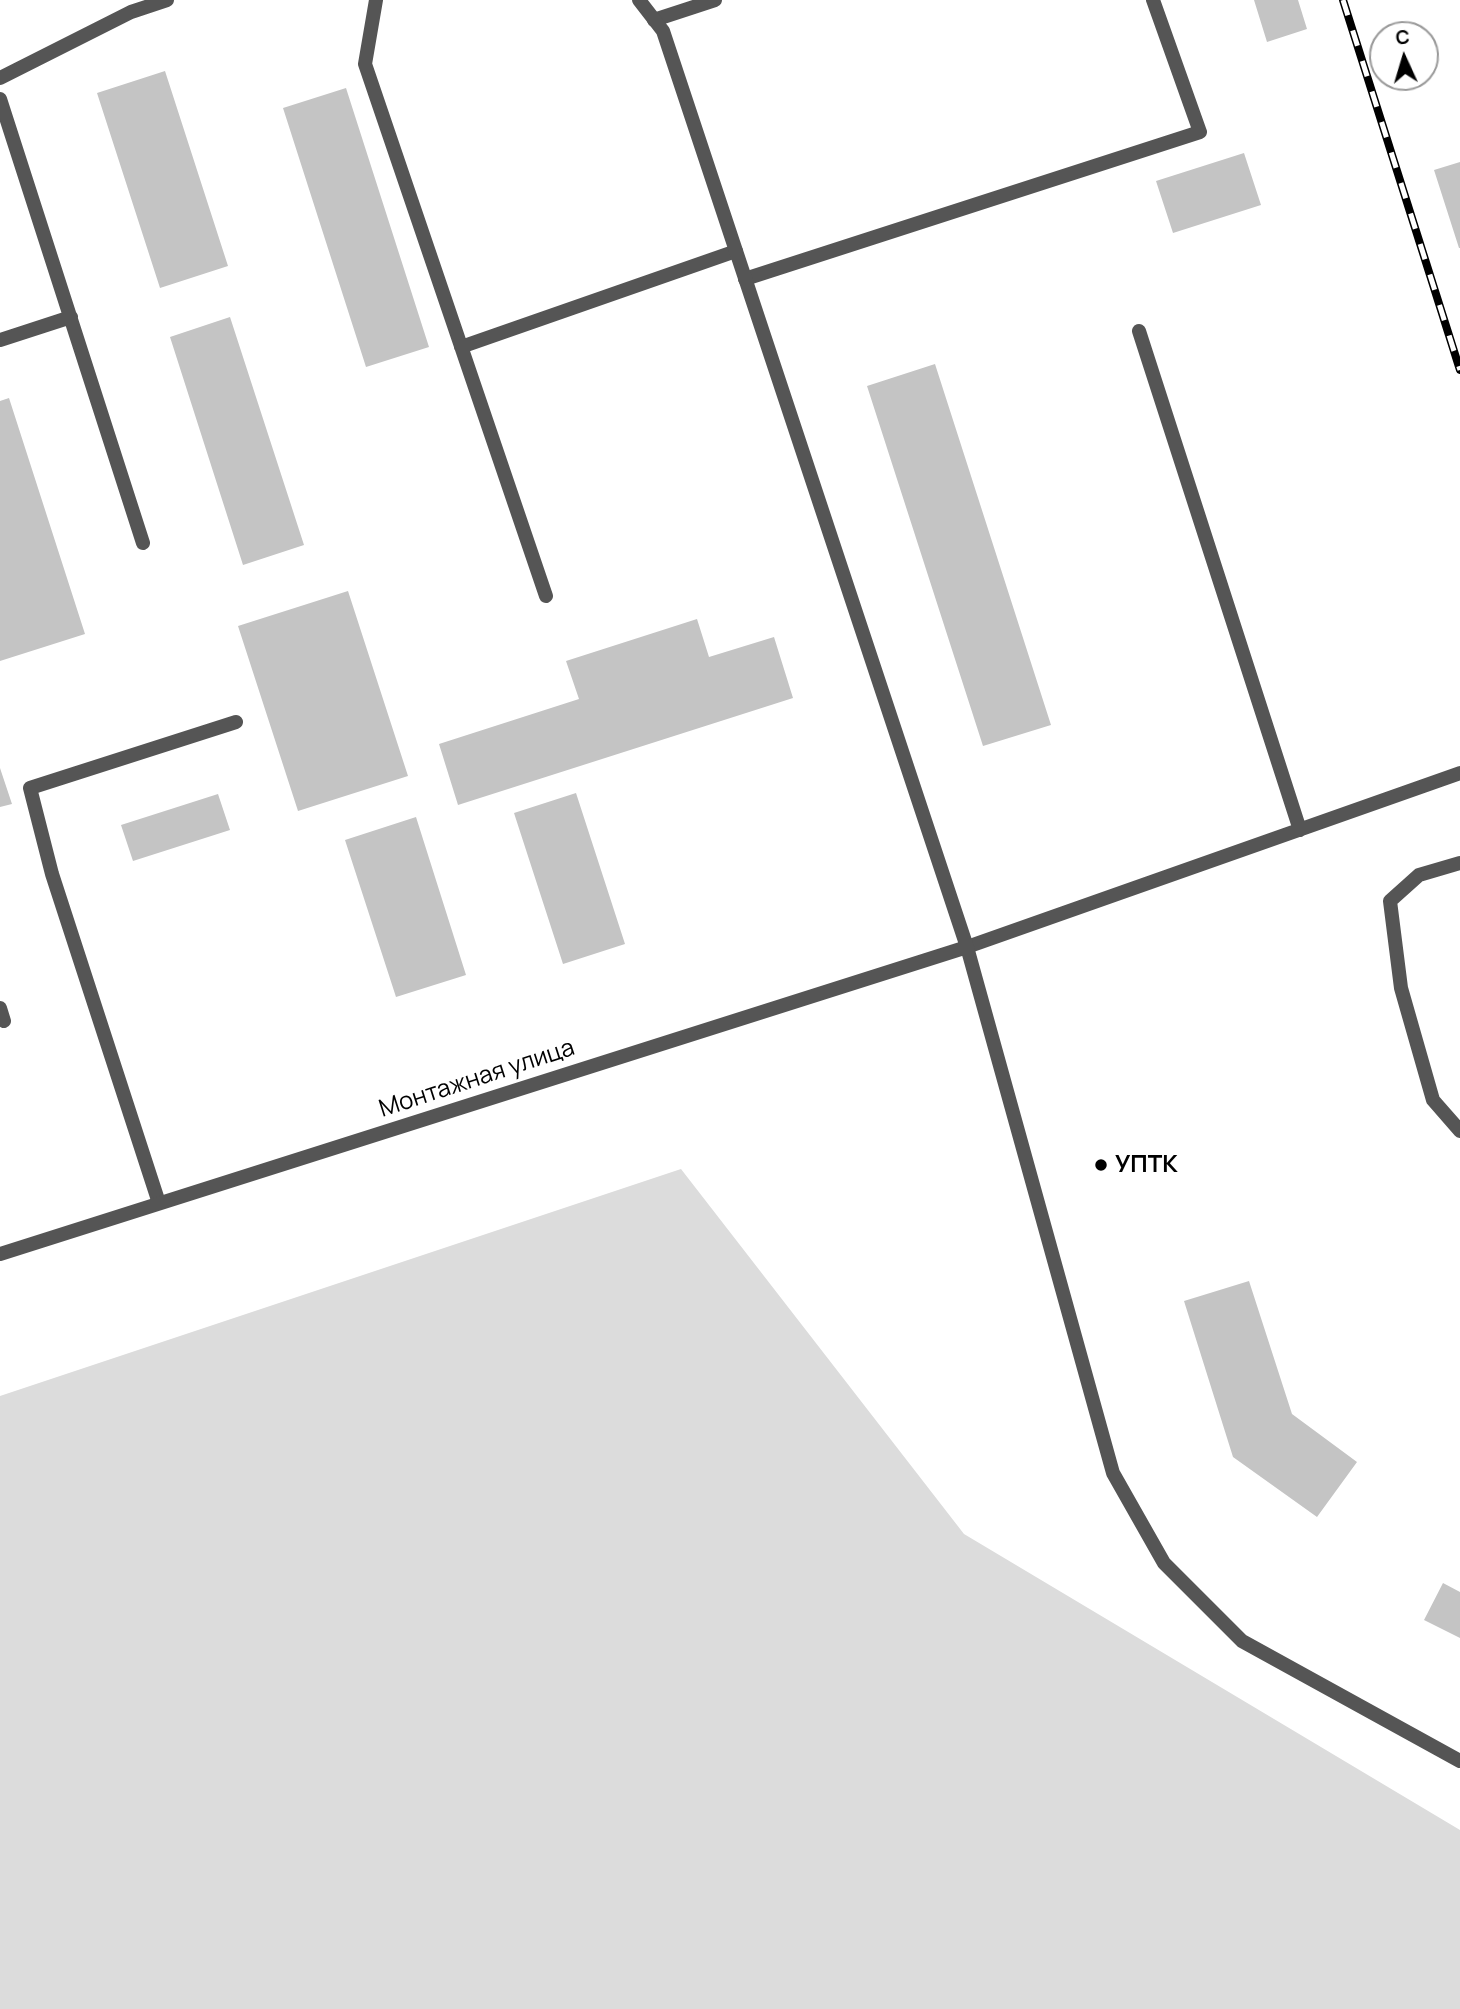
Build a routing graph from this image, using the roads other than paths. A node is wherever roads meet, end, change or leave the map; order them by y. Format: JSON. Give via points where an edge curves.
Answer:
{"nodes":[{"id":1,"x":167,"y":0,"type":"edge"},
{"id":2,"x":376,"y":0,"type":"edge"},
{"id":3,"x":639,"y":0,"type":"edge"},
{"id":4,"x":715,"y":0,"type":"edge"},
{"id":5,"x":1153,"y":0,"type":"edge"},
{"id":6,"x":654,"y":20,"type":"junction"},
{"id":7,"x":0,"y":78,"type":"edge"},
{"id":8,"x":0,"y":99,"type":"edge"},
{"id":9,"x":736,"y":251,"type":"junction"},
{"id":10,"x":745,"y":279,"type":"junction"},
{"id":11,"x":71,"y":317,"type":"junction"},
{"id":12,"x":1139,"y":331,"type":"dead end"},
{"id":13,"x":0,"y":340,"type":"edge"},
{"id":14,"x":461,"y":347,"type":"junction"},
{"id":15,"x":143,"y":543,"type":"dead end"},
{"id":16,"x":546,"y":596,"type":"dead end"},
{"id":17,"x":236,"y":722,"type":"dead end"},
{"id":18,"x":1460,"y":773,"type":"edge"},
{"id":19,"x":1300,"y":830,"type":"junction"},
{"id":20,"x":1460,"y":863,"type":"edge"},
{"id":21,"x":967,"y":947,"type":"junction"},
{"id":22,"x":1460,"y":1131,"type":"edge"},
{"id":23,"x":159,"y":1203,"type":"junction"},
{"id":24,"x":0,"y":1254,"type":"edge"},
{"id":25,"x":1460,"y":1761,"type":"edge"}],
"edges":[{"from":1,"to":7,"type":"street","via":[[131,12]]},
{"from":2,"to":14,"type":"street","via":[[365,64]]},
{"from":3,"to":6,"type":"street"},
{"from":4,"to":6,"type":"street"},
{"from":5,"to":10,"type":"street","via":[[1200,132]]},
{"from":6,"to":9,"type":"street","via":[[663,31]]},
{"from":8,"to":11,"type":"street"},
{"from":9,"to":10,"type":"street"},
{"from":9,"to":14,"type":"street"},
{"from":10,"to":21,"type":"street"},
{"from":11,"to":13,"type":"street"},
{"from":11,"to":15,"type":"street"},
{"from":12,"to":19,"type":"street"},
{"from":14,"to":16,"type":"street"},
{"from":17,"to":23,"type":"street","via":[[30,788],[52,874]]},
{"from":18,"to":19,"type":"street","name":"Монтажная улица"},
{"from":19,"to":21,"type":"street","name":"Монтажная улица"},
{"from":20,"to":22,"type":"street","via":[[1419,875],[1390,901],[1401,989],[1433,1100]]},
{"from":21,"to":23,"type":"street","name":"Монтажная улица"},
{"from":21,"to":25,"type":"street","via":[[1114,1473],[1164,1563],[1242,1641]]},
{"from":23,"to":24,"type":"street","name":"Монтажная улица"}]}
